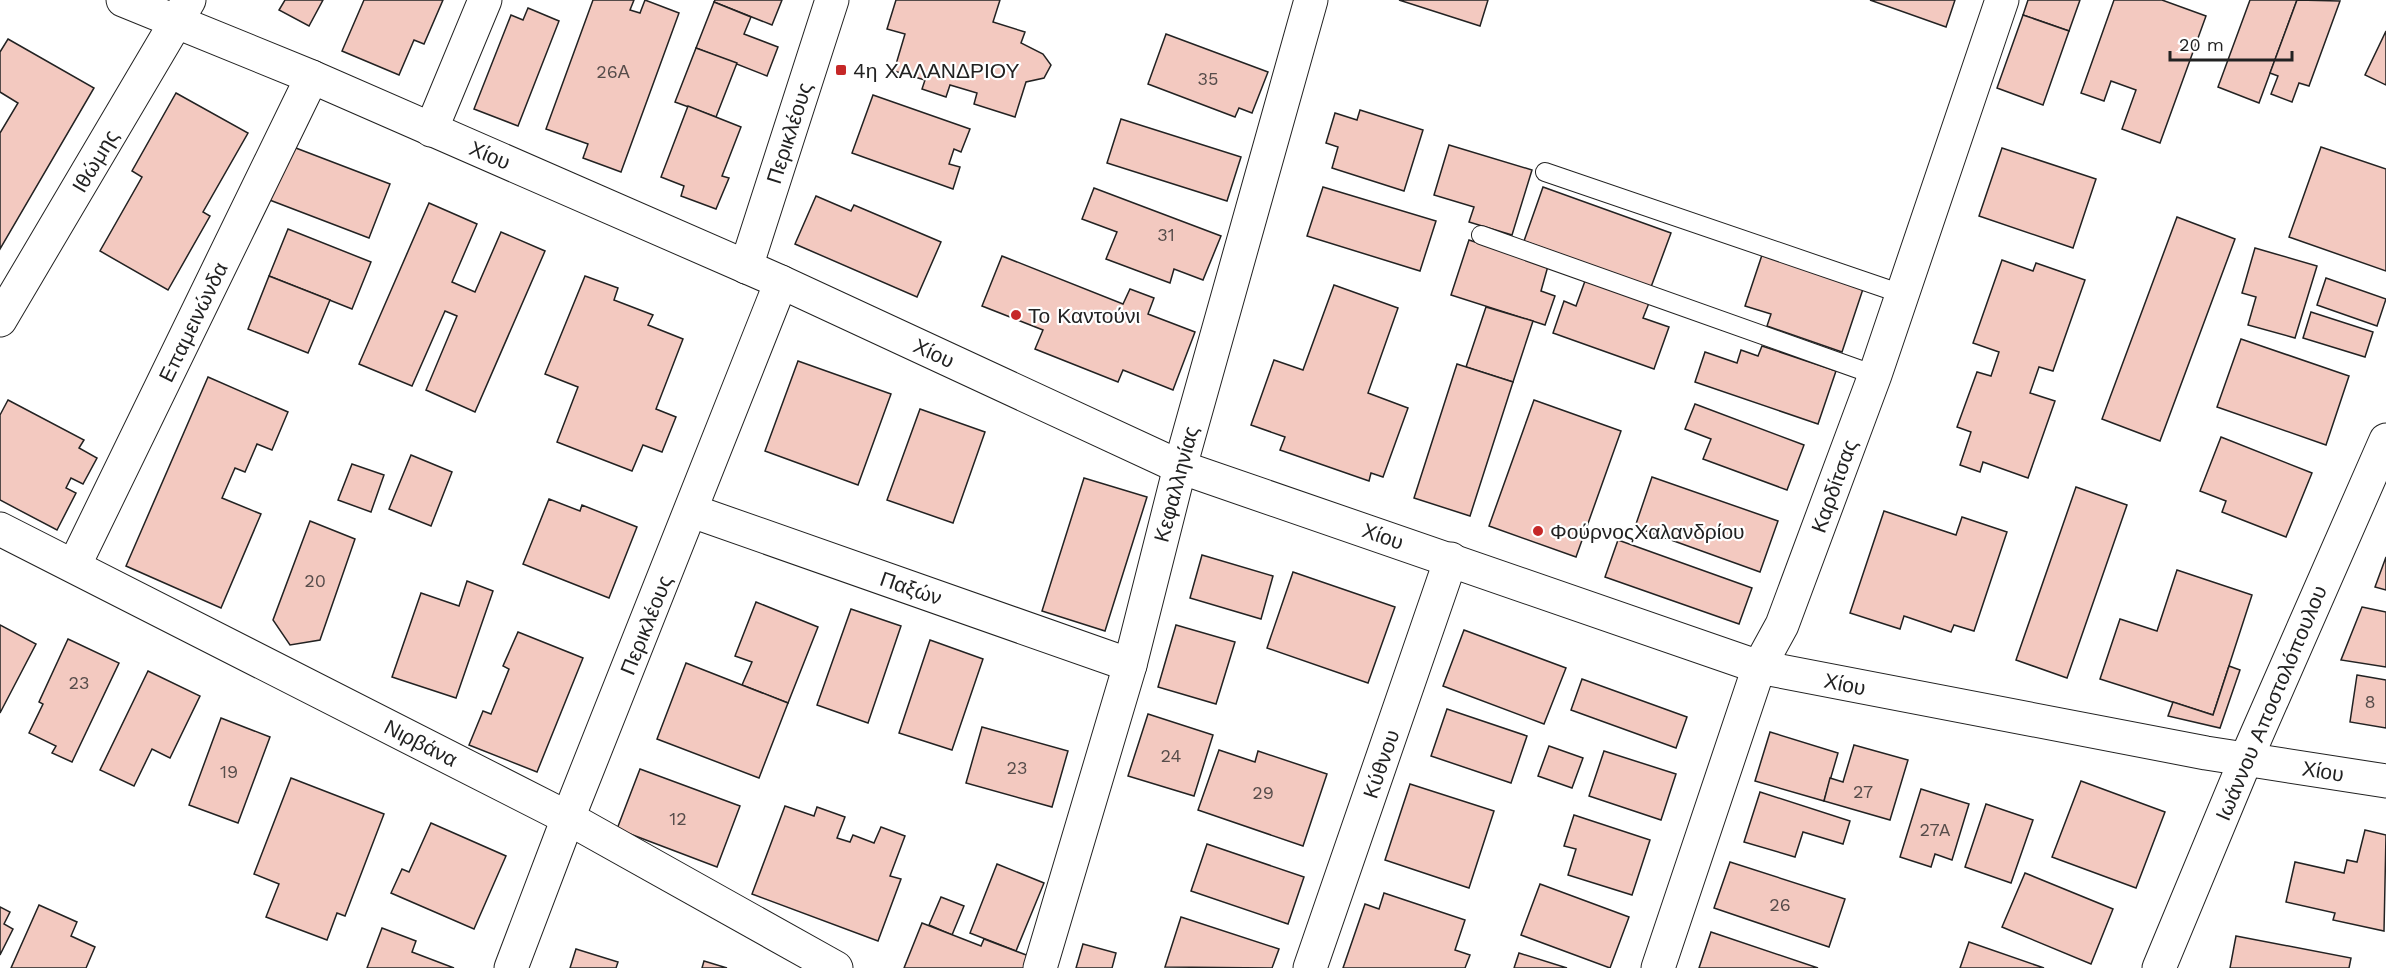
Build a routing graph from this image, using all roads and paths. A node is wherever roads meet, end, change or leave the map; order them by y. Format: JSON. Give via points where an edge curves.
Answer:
{"nodes":[{"id":1,"x":123,"y":0,"type":"edge"},
{"id":2,"x":484,"y":0,"type":"edge"},
{"id":3,"x":832,"y":0,"type":"edge"},
{"id":4,"x":1311,"y":0,"type":"edge"},
{"id":5,"x":2002,"y":0,"type":"edge"},
{"id":6,"x":184,"y":11,"type":"edge"},
{"id":7,"x":312,"y":77,"type":"junction"},
{"id":8,"x":431,"y":130,"type":"junction"},
{"id":9,"x":1545,"y":172,"type":"dead end"},
{"id":10,"x":1481,"y":235,"type":"dead end"},
{"id":11,"x":746,"y":267,"type":"junction"},
{"id":12,"x":781,"y":282,"type":"junction"},
{"id":13,"x":1902,"y":294,"type":"junction"},
{"id":14,"x":0,"y":320,"type":"edge"},
{"id":15,"x":1875,"y":375,"type":"junction"},
{"id":16,"x":2386,"y":440,"type":"edge"},
{"id":17,"x":1180,"y":467,"type":"junction"},
{"id":18,"x":692,"y":511,"type":"junction"},
{"id":19,"x":0,"y":530,"type":"edge"},
{"id":20,"x":1451,"y":559,"type":"junction"},
{"id":21,"x":74,"y":566,"type":"junction"},
{"id":22,"x":1130,"y":665,"type":"junction"},
{"id":23,"x":1759,"y":668,"type":"junction"},
{"id":24,"x":2246,"y":759,"type":"junction"},
{"id":25,"x":2386,"y":781,"type":"edge"},
{"id":26,"x":568,"y":818,"type":"junction"},
{"id":27,"x":511,"y":968,"type":"edge"},
{"id":28,"x":836,"y":968,"type":"edge"},
{"id":29,"x":1040,"y":968,"type":"edge"},
{"id":30,"x":1310,"y":968,"type":"edge"},
{"id":31,"x":1658,"y":968,"type":"edge"},
{"id":32,"x":2159,"y":968,"type":"edge"}],
"edges":[{"from":1,"to":6,"type":"street","name":"Χίου"},
{"from":2,"to":8,"type":"street"},
{"from":3,"to":11,"type":"street","name":"Περικλέους"},
{"from":4,"to":17,"type":"street","name":"Κεφαλληνίας"},
{"from":5,"to":13,"type":"street","name":"Καρδίτσας"},
{"from":6,"to":7,"type":"street","name":"Χίου"},
{"from":6,"to":14,"type":"street","name":"Ιθώμης"},
{"from":7,"to":8,"type":"street","name":"Χίου"},
{"from":7,"to":21,"type":"street","name":"Επαμεινώνδα"},
{"from":8,"to":11,"type":"street","name":"Χίου"},
{"from":9,"to":13,"type":"lane"},
{"from":10,"to":15,"type":"lane"},
{"from":11,"to":12,"type":"street","name":"Χίου"},
{"from":12,"to":17,"type":"street","name":"Χίου"},
{"from":12,"to":18,"type":"street","name":"Περικλέους"},
{"from":13,"to":15,"type":"street","name":"Καρδίτσας"},
{"from":15,"to":23,"type":"street","name":"Καρδίτσας","via":[[1782,625]]},
{"from":16,"to":24,"type":"street","name":"Ιωάννου Αποστολόπουλου"},
{"from":17,"to":20,"type":"street","name":"Χίου"},
{"from":17,"to":22,"type":"street","name":"Κεφαλληνίας"},
{"from":18,"to":22,"type":"street","name":"Παξών"},
{"from":18,"to":26,"type":"street","name":"Περικλέους"},
{"from":19,"to":21,"type":"street","name":"Νιρβάνα"},
{"from":20,"to":23,"type":"street","name":"Χίου"},
{"from":20,"to":30,"type":"street","name":"Κύθνου"},
{"from":21,"to":26,"type":"street","name":"Νιρβάνα"},
{"from":22,"to":29,"type":"street","name":"Κεφαλληνίας"},
{"from":23,"to":24,"type":"street","name":"Χίου"},
{"from":23,"to":31,"type":"street","name":"Καρδίτσας"},
{"from":24,"to":25,"type":"street","name":"Χίου"},
{"from":24,"to":32,"type":"street","name":"Ιωάννου Αποστολόπουλου"},
{"from":26,"to":27,"type":"street","name":"Περικλέους"},
{"from":26,"to":28,"type":"street","name":"Νιρβάνα"}]}
